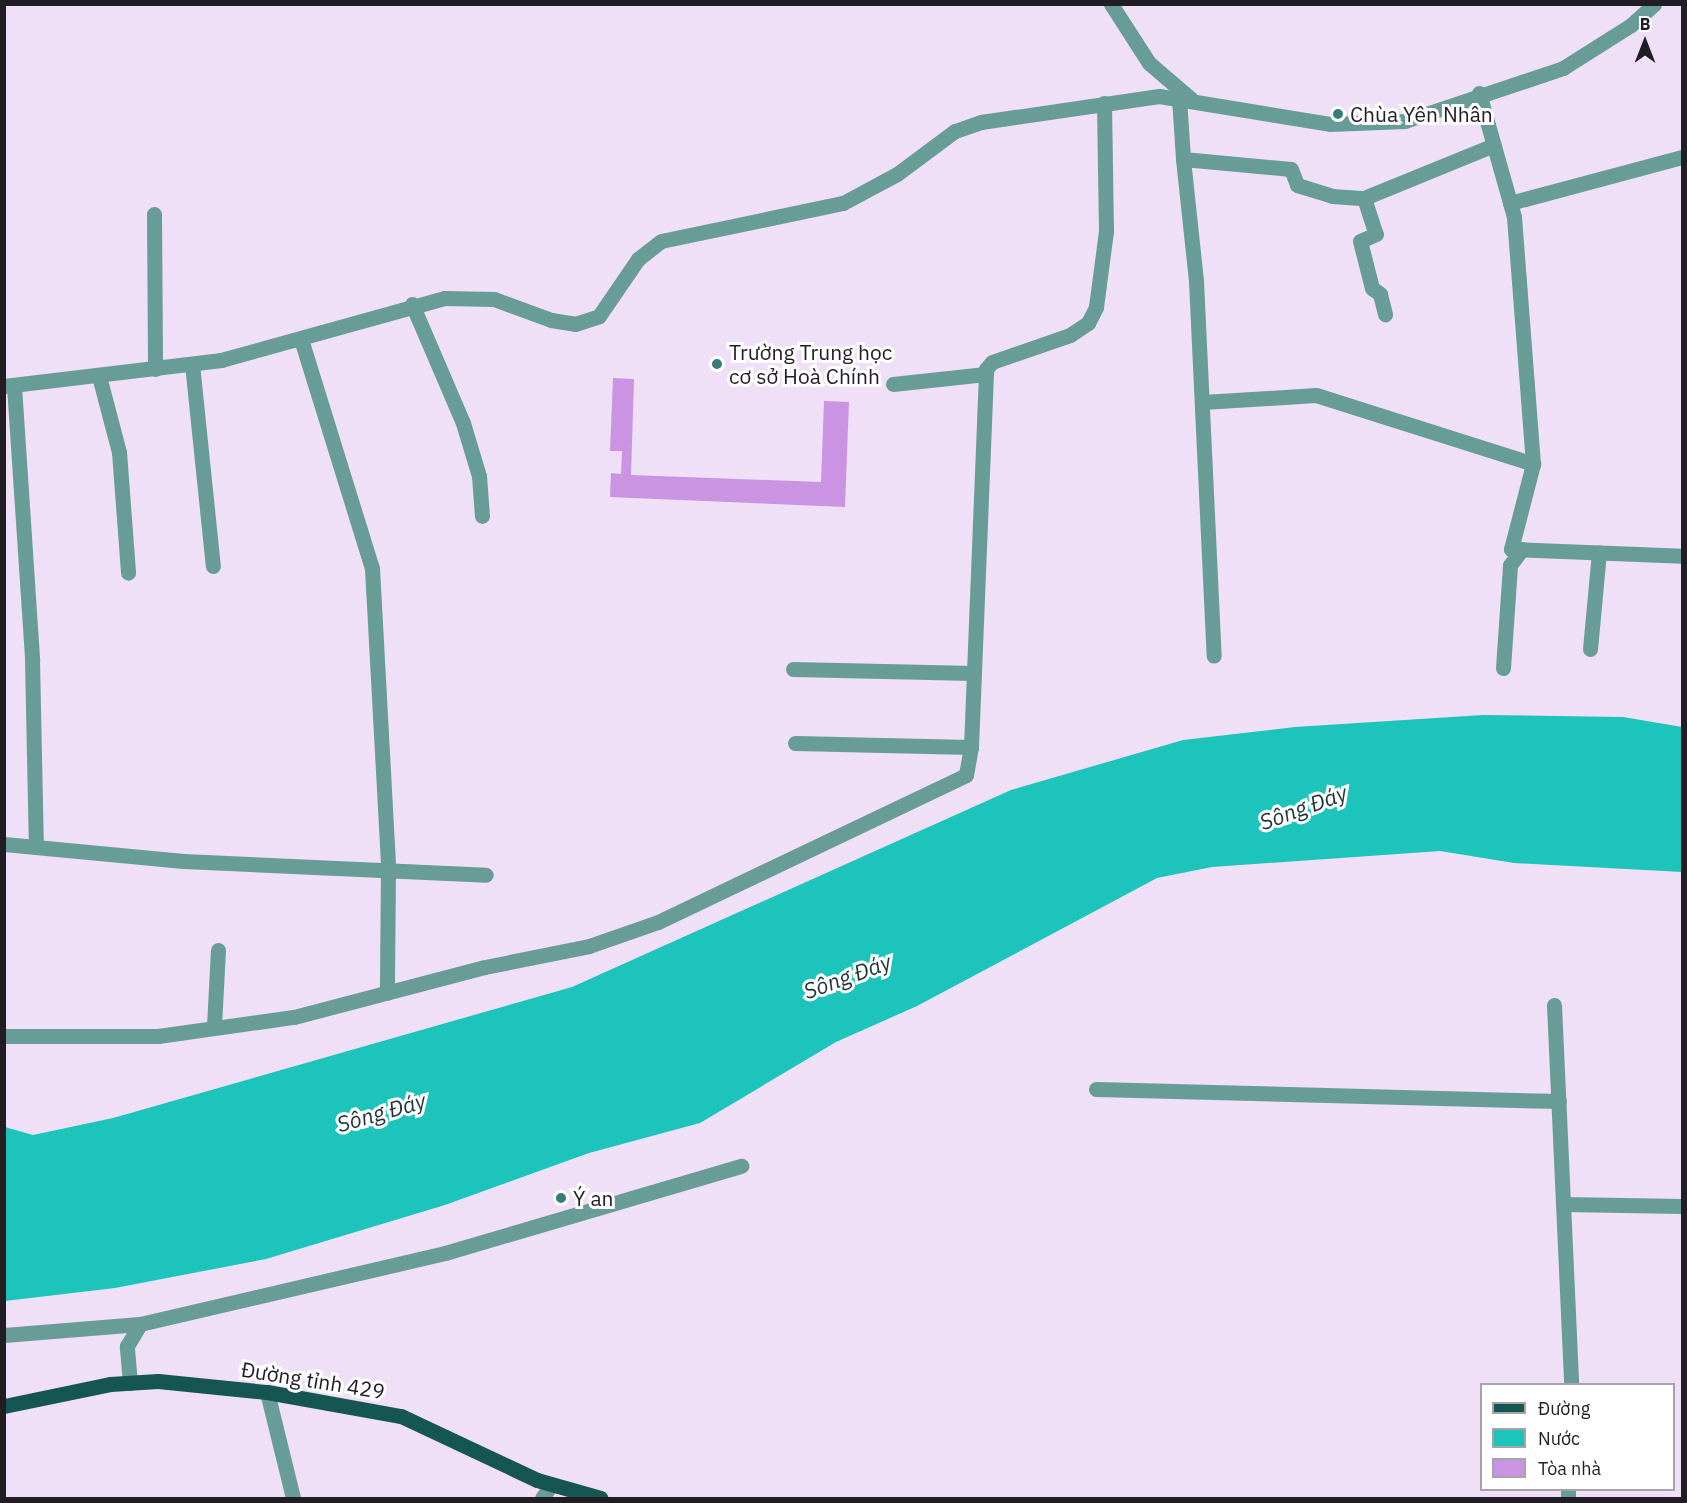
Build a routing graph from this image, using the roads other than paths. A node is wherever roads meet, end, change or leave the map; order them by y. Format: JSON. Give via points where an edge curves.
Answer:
{"nodes":[{"id":1,"x":1111,"y":4,"type":"edge"},
{"id":2,"x":1654,"y":4,"type":"edge"},
{"id":3,"x":1479,"y":93,"type":"junction"},
{"id":4,"x":1179,"y":98,"type":"junction"},
{"id":5,"x":1196,"y":102,"type":"junction"},
{"id":6,"x":1104,"y":103,"type":"junction"},
{"id":7,"x":1494,"y":145,"type":"junction"},
{"id":8,"x":1683,"y":157,"type":"edge"},
{"id":9,"x":1183,"y":159,"type":"junction"},
{"id":10,"x":1364,"y":198,"type":"junction"},
{"id":11,"x":1510,"y":203,"type":"junction"},
{"id":12,"x":154,"y":214,"type":"dead end"},
{"id":13,"x":412,"y":304,"type":"junction"},
{"id":14,"x":1385,"y":314,"type":"dead end"},
{"id":15,"x":301,"y":339,"type":"junction"},
{"id":16,"x":192,"y":364,"type":"junction"},
{"id":17,"x":155,"y":369,"type":"junction"},
{"id":18,"x":985,"y":374,"type":"junction"},
{"id":19,"x":99,"y":376,"type":"junction"},
{"id":20,"x":893,"y":384,"type":"dead end"},
{"id":21,"x":9,"y":386,"type":"edge"},
{"id":22,"x":1203,"y":402,"type":"junction"},
{"id":23,"x":1533,"y":464,"type":"junction"},
{"id":24,"x":482,"y":516,"type":"dead end"},
{"id":25,"x":1522,"y":549,"type":"junction"},
{"id":26,"x":1599,"y":552,"type":"junction"},
{"id":27,"x":1683,"y":556,"type":"edge"},
{"id":28,"x":213,"y":566,"type":"dead end"},
{"id":29,"x":128,"y":573,"type":"dead end"},
{"id":30,"x":1590,"y":650,"type":"dead end"},
{"id":31,"x":1214,"y":656,"type":"dead end"},
{"id":32,"x":1503,"y":668,"type":"dead end"},
{"id":33,"x":793,"y":669,"type":"dead end"},
{"id":34,"x":973,"y":673,"type":"junction"},
{"id":35,"x":795,"y":743,"type":"dead end"},
{"id":36,"x":971,"y":747,"type":"junction"},
{"id":37,"x":4,"y":844,"type":"edge"},
{"id":38,"x":36,"y":847,"type":"junction"},
{"id":39,"x":388,"y":867,"type":"junction"},
{"id":40,"x":486,"y":875,"type":"dead end"},
{"id":41,"x":218,"y":950,"type":"dead end"},
{"id":42,"x":387,"y":993,"type":"junction"},
{"id":43,"x":1554,"y":1005,"type":"dead end"},
{"id":44,"x":214,"y":1026,"type":"junction"},
{"id":45,"x":4,"y":1036,"type":"edge"},
{"id":46,"x":1096,"y":1089,"type":"dead end"},
{"id":47,"x":1559,"y":1101,"type":"junction"},
{"id":48,"x":741,"y":1166,"type":"dead end"},
{"id":49,"x":1563,"y":1204,"type":"junction"},
{"id":50,"x":1683,"y":1206,"type":"edge"},
{"id":51,"x":140,"y":1324,"type":"junction"},
{"id":52,"x":4,"y":1335,"type":"edge"},
{"id":53,"x":130,"y":1383,"type":"junction"},
{"id":54,"x":1571,"y":1383,"type":"edge"},
{"id":55,"x":267,"y":1392,"type":"junction"},
{"id":56,"x":4,"y":1406,"type":"edge"},
{"id":57,"x":546,"y":1492,"type":"edge"},
{"id":58,"x":293,"y":1498,"type":"edge"},
{"id":59,"x":600,"y":1498,"type":"edge"}],
"edges":[{"from":1,"to":5,"type":"street","via":[[1149,63]]},
{"from":2,"to":3,"type":"street","via":[[1631,25],[1563,68]]},
{"from":3,"to":5,"type":"street","via":[[1405,121],[1359,125]]},
{"from":3,"to":7,"type":"street"},
{"from":4,"to":5,"type":"street"},
{"from":4,"to":6,"type":"street"},
{"from":4,"to":9,"type":"street"},
{"from":6,"to":13,"type":"street","via":[[981,122],[955,131],[897,174],[843,203],[661,241],[638,260],[599,316],[575,324],[551,320],[494,299],[445,298]]},
{"from":6,"to":18,"type":"street","via":[[1106,231],[1096,307],[1088,322],[1070,334],[992,362]]},
{"from":7,"to":10,"type":"street"},
{"from":7,"to":11,"type":"street"},
{"from":8,"to":11,"type":"street"},
{"from":9,"to":10,"type":"street","via":[[1291,169],[1298,185],[1332,196]]},
{"from":9,"to":22,"type":"street"},
{"from":10,"to":14,"type":"street","via":[[1376,234],[1360,241],[1372,288],[1380,294]]},
{"from":11,"to":23,"type":"street"},
{"from":12,"to":17,"type":"street"},
{"from":13,"to":15,"type":"street"},
{"from":13,"to":24,"type":"street","via":[[463,423],[479,476]]},
{"from":15,"to":16,"type":"street"},
{"from":15,"to":39,"type":"street","via":[[369,547],[382,691]]},
{"from":16,"to":17,"type":"street"},
{"from":16,"to":28,"type":"street"},
{"from":17,"to":19,"type":"street"},
{"from":18,"to":20,"type":"street"},
{"from":18,"to":34,"type":"street"},
{"from":19,"to":21,"type":"street"},
{"from":19,"to":29,"type":"street","via":[[118,452]]},
{"from":21,"to":38,"type":"street","via":[[32,660]]},
{"from":22,"to":23,"type":"street","via":[[1316,395]]},
{"from":22,"to":31,"type":"street"},
{"from":23,"to":25,"type":"street","via":[[1511,549]]},
{"from":25,"to":26,"type":"street"},
{"from":25,"to":32,"type":"street","via":[[1510,565]]},
{"from":26,"to":27,"type":"street"},
{"from":26,"to":30,"type":"street"},
{"from":33,"to":34,"type":"street"},
{"from":34,"to":36,"type":"street"},
{"from":35,"to":36,"type":"street"},
{"from":36,"to":42,"type":"street","via":[[969,771],[962,777],[658,922],[589,946],[485,966]]},
{"from":37,"to":38,"type":"street"},
{"from":38,"to":39,"type":"street","via":[[183,861]]},
{"from":39,"to":40,"type":"street"},
{"from":39,"to":42,"type":"street"},
{"from":41,"to":44,"type":"street"},
{"from":42,"to":44,"type":"street","via":[[294,1017]]},
{"from":43,"to":47,"type":"street"},
{"from":44,"to":45,"type":"street","via":[[125,1038]]},
{"from":46,"to":47,"type":"street"},
{"from":47,"to":49,"type":"street"},
{"from":48,"to":51,"type":"street","via":[[445,1253]]},
{"from":49,"to":50,"type":"street"},
{"from":49,"to":54,"type":"street"},
{"from":51,"to":52,"type":"street"},
{"from":51,"to":53,"type":"street","via":[[127,1346]]},
{"from":53,"to":55,"type":"main road","name":"Đường tỉnh 429","via":[[158,1381]]},
{"from":53,"to":56,"type":"main road","name":"Đường tỉnh 429"},
{"from":55,"to":57,"type":"main road","name":"Đường tỉnh 429","via":[[402,1416]]},
{"from":55,"to":58,"type":"street"},
{"from":57,"to":59,"type":"main road","name":"Đường tỉnh 429"}]}
